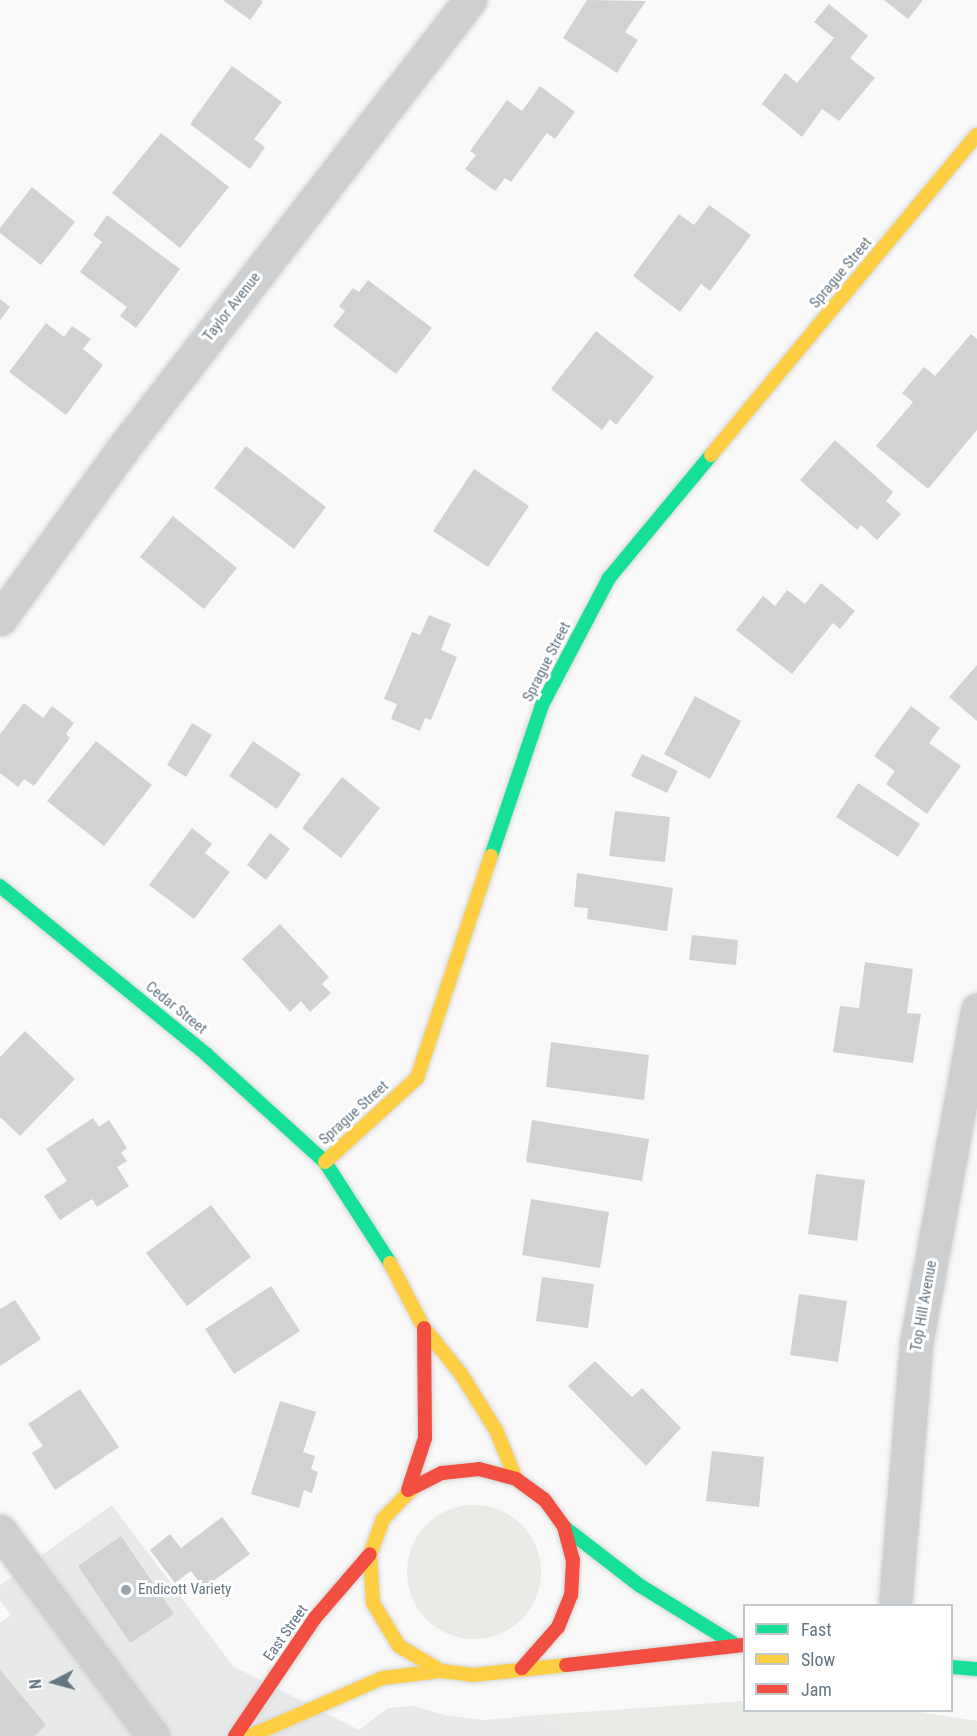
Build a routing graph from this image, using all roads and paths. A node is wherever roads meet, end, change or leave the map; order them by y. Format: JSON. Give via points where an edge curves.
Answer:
{"nodes":[{"id":1,"x":470,"y":0,"type":"edge"},
{"id":2,"x":977,"y":135,"type":"edge"},
{"id":3,"x":0,"y":619,"type":"edge"},
{"id":4,"x":0,"y":886,"type":"edge"},
{"id":5,"x":977,"y":1010,"type":"edge"},
{"id":6,"x":325,"y":1162,"type":"junction"},
{"id":7,"x":424,"y":1328,"type":"junction"},
{"id":8,"x":516,"y":1479,"type":"junction"},
{"id":9,"x":408,"y":1490,"type":"junction"},
{"id":10,"x":564,"y":1527,"type":"junction"},
{"id":11,"x":0,"y":1530,"type":"edge"},
{"id":12,"x":370,"y":1554,"type":"junction"},
{"id":13,"x":896,"y":1604,"type":"edge"},
{"id":14,"x":740,"y":1645,"type":"edge"},
{"id":15,"x":953,"y":1666,"type":"edge"},
{"id":16,"x":522,"y":1668,"type":"junction"},
{"id":17,"x":977,"y":1669,"type":"edge"},
{"id":18,"x":441,"y":1671,"type":"junction"},
{"id":19,"x":153,"y":1736,"type":"edge"},
{"id":20,"x":235,"y":1736,"type":"edge"},
{"id":21,"x":250,"y":1736,"type":"edge"}],
"edges":[{"from":1,"to":3,"type":"street","name":"Taylor Avenue","via":[[121,451]]},
{"from":2,"to":6,"type":"main road","name":"Sprague Street","via":[[609,578],[542,705],[417,1078]]},
{"from":4,"to":6,"type":"main road","name":"Cedar Street","via":[[207,1055]]},
{"from":5,"to":13,"type":"street","name":"Top Hill Avenue","via":[[916,1344]]},
{"from":6,"to":7,"type":"main road","name":"Sprague Street","via":[[383,1251]]},
{"from":7,"to":8,"type":"main road","name":"Sprague Street","via":[[461,1374],[496,1430]]},
{"from":7,"to":9,"type":"main road","name":"Sprague Street","via":[[425,1438]]},
{"from":8,"to":9,"type":"main road","via":[[470,1470],[442,1473]]},
{"from":8,"to":10,"type":"main road","via":[[544,1499]]},
{"from":9,"to":12,"type":"main road","via":[[383,1519]]},
{"from":10,"to":14,"type":"main road","via":[[639,1585]]},
{"from":10,"to":16,"type":"main road","via":[[573,1560],[572,1595],[558,1627]]},
{"from":11,"to":19,"type":"street"},
{"from":12,"to":18,"type":"main road","via":[[373,1603],[388,1629],[399,1646]]},
{"from":12,"to":20,"type":"main road","name":"East Street","via":[[315,1618]]},
{"from":14,"to":16,"type":"main road"},
{"from":15,"to":17,"type":"main road"},
{"from":16,"to":18,"type":"main road","via":[[473,1675]]},
{"from":18,"to":21,"type":"main road","via":[[383,1677]]}]}
